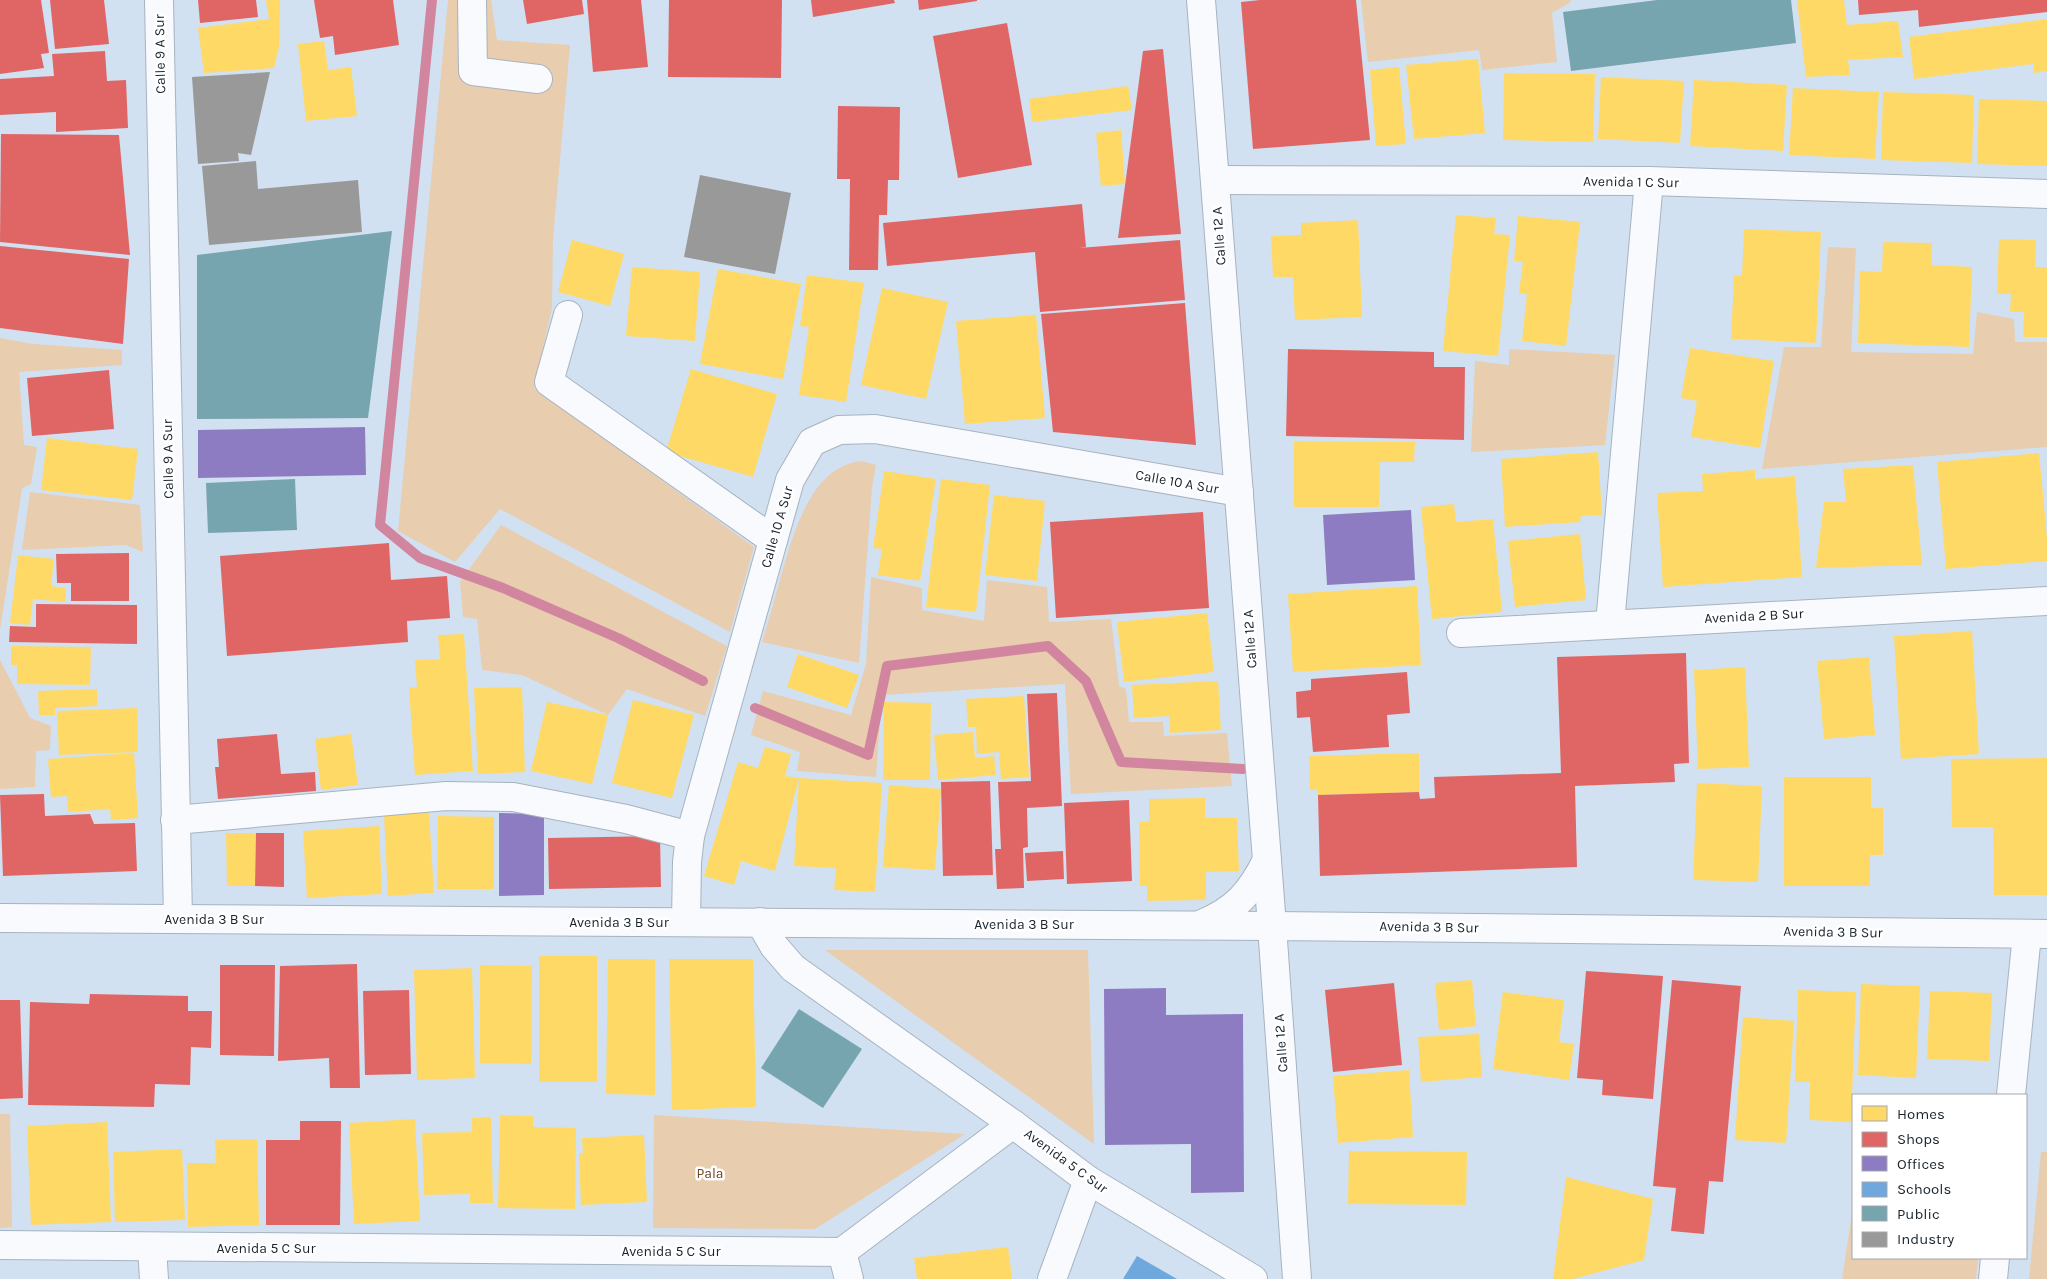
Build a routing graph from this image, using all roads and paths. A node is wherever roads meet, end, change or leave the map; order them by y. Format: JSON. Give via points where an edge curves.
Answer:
{"nodes":[{"id":1,"x":159,"y":0,"type":"edge"},
{"id":2,"x":472,"y":0,"type":"edge"},
{"id":3,"x":1201,"y":0,"type":"edge"},
{"id":4,"x":538,"y":79,"type":"dead end"},
{"id":5,"x":1215,"y":180,"type":"junction"},
{"id":6,"x":1649,"y":181,"type":"junction"},
{"id":7,"x":2047,"y":194,"type":"edge"},
{"id":8,"x":568,"y":315,"type":"dead end"},
{"id":9,"x":1239,"y":492,"type":"junction"},
{"id":10,"x":773,"y":540,"type":"junction"},
{"id":11,"x":2047,"y":601,"type":"edge"},
{"id":12,"x":1610,"y":624,"type":"junction"},
{"id":13,"x":1461,"y":633,"type":"dead end"},
{"id":14,"x":175,"y":820,"type":"junction"},
{"id":15,"x":690,"y":836,"type":"junction"},
{"id":16,"x":1267,"y":860,"type":"junction"},
{"id":17,"x":0,"y":918,"type":"edge"},
{"id":18,"x":178,"y":918,"type":"junction"},
{"id":19,"x":686,"y":922,"type":"junction"},
{"id":20,"x":760,"y":922,"type":"junction"},
{"id":21,"x":1198,"y":925,"type":"junction"},
{"id":22,"x":1272,"y":926,"type":"junction"},
{"id":23,"x":2037,"y":934,"type":"edge"},
{"id":24,"x":2011,"y":1094,"type":"edge"},
{"id":25,"x":1013,"y":1124,"type":"junction"},
{"id":26,"x":1088,"y":1180,"type":"junction"},
{"id":27,"x":0,"y":1245,"type":"edge"},
{"id":28,"x":152,"y":1247,"type":"junction"},
{"id":29,"x":842,"y":1252,"type":"junction"},
{"id":30,"x":1995,"y":1259,"type":"edge"},
{"id":31,"x":154,"y":1279,"type":"edge"},
{"id":32,"x":848,"y":1279,"type":"edge"},
{"id":33,"x":1052,"y":1279,"type":"edge"},
{"id":34,"x":1253,"y":1279,"type":"edge"},
{"id":35,"x":1297,"y":1279,"type":"edge"},
{"id":36,"x":1993,"y":1279,"type":"edge"}],
"edges":[{"from":1,"to":14,"type":"street","name":"Calle 9 A Sur"},
{"from":2,"to":4,"type":"street","via":[[474,71]]},
{"from":3,"to":5,"type":"street","name":"Calle 12 A"},
{"from":5,"to":6,"type":"street","name":"Avenida 1 C Sur"},
{"from":5,"to":9,"type":"street","name":"Calle 12 A"},
{"from":6,"to":7,"type":"street","name":"Avenida 1 C Sur"},
{"from":6,"to":12,"type":"street"},
{"from":8,"to":10,"type":"street","via":[[549,382]]},
{"from":9,"to":10,"type":"street","name":"Calle 10 A Sur","via":[[875,429],[839,430],[812,442],[790,480]]},
{"from":9,"to":16,"type":"street","name":"Calle 12 A"},
{"from":10,"to":15,"type":"street","name":"Calle 10 A Sur"},
{"from":11,"to":12,"type":"street","name":"Avenida 2 B Sur"},
{"from":12,"to":13,"type":"street","name":"Avenida 2 B Sur"},
{"from":14,"to":15,"type":"street","via":[[446,796],[513,797],[626,818]]},
{"from":14,"to":18,"type":"street","name":"Calle 9 A Sur"},
{"from":15,"to":19,"type":"street","name":"Calle 10 A Sur"},
{"from":16,"to":21,"type":"street","via":[[1241,901],[1221,916]]},
{"from":16,"to":22,"type":"street","name":"Calle 12 A"},
{"from":17,"to":18,"type":"street","name":"Avenida 3 B Sur"},
{"from":18,"to":19,"type":"street","name":"Avenida 3 B Sur"},
{"from":19,"to":20,"type":"street","name":"Avenida 3 B Sur"},
{"from":20,"to":21,"type":"street","name":"Avenida 3 B Sur"},
{"from":20,"to":25,"type":"street","via":[[774,946],[793,968]]},
{"from":21,"to":22,"type":"street","name":"Avenida 3 B Sur"},
{"from":22,"to":23,"type":"street","name":"Avenida 3 B Sur"},
{"from":22,"to":35,"type":"street","name":"Calle 12 A"},
{"from":23,"to":24,"type":"street"},
{"from":25,"to":26,"type":"street","name":"Avenida 5 C Sur"},
{"from":25,"to":29,"type":"street","name":"Avenida 5 C Sur"},
{"from":26,"to":33,"type":"street"},
{"from":26,"to":34,"type":"street","name":"Avenida 5 C Sur"},
{"from":27,"to":28,"type":"street","name":"Avenida 5 C Sur"},
{"from":28,"to":29,"type":"street","name":"Avenida 5 C Sur"},
{"from":28,"to":31,"type":"street"},
{"from":29,"to":32,"type":"street"},
{"from":30,"to":36,"type":"street"}]}
